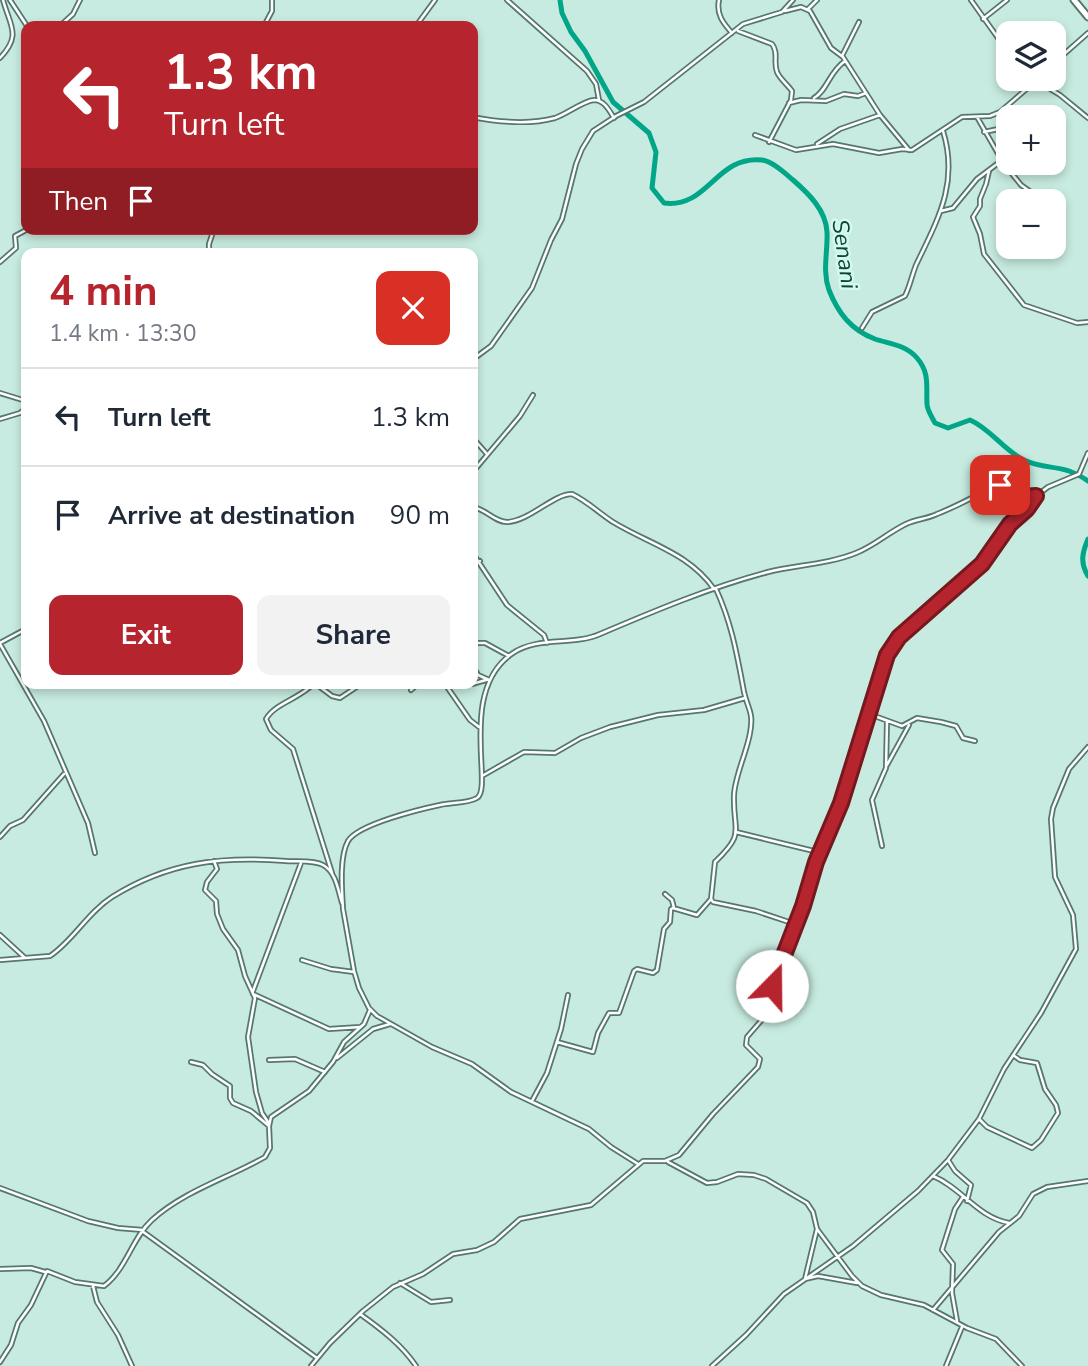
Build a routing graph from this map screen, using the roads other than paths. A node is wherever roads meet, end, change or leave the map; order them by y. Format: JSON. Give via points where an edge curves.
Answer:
{"nodes":[{"id":1,"x":3,"y":0,"type":"edge"},
{"id":2,"x":10,"y":0,"type":"edge"},
{"id":3,"x":80,"y":0,"type":"edge"},
{"id":4,"x":271,"y":0,"type":"edge"},
{"id":5,"x":435,"y":0,"type":"edge"},
{"id":6,"x":507,"y":0,"type":"edge"},
{"id":7,"x":719,"y":0,"type":"edge"},
{"id":8,"x":793,"y":0,"type":"edge"},
{"id":9,"x":799,"y":0,"type":"edge"},
{"id":10,"x":817,"y":0,"type":"edge"},
{"id":11,"x":971,"y":0,"type":"edge"},
{"id":12,"x":1007,"y":0,"type":"edge"},
{"id":13,"x":1074,"y":0,"type":"edge"},
{"id":14,"x":806,"y":8,"type":"junction"},
{"id":15,"x":782,"y":12,"type":"junction"},
{"id":16,"x":1088,"y":17,"type":"edge"},
{"id":17,"x":983,"y":19,"type":"junction"},
{"id":18,"x":24,"y":21,"type":"edge"},
{"id":19,"x":65,"y":21,"type":"edge"},
{"id":20,"x":266,"y":21,"type":"edge"},
{"id":21,"x":420,"y":21,"type":"edge"},
{"id":22,"x":859,"y":22,"type":"dead end"},
{"id":23,"x":734,"y":32,"type":"junction"},
{"id":24,"x":1088,"y":33,"type":"edge"},
{"id":25,"x":996,"y":34,"type":"edge"},
{"id":26,"x":1066,"y":50,"type":"edge"},
{"id":27,"x":842,"y":56,"type":"junction"},
{"id":28,"x":0,"y":58,"type":"edge"},
{"id":29,"x":845,"y":61,"type":"junction"},
{"id":30,"x":1024,"y":91,"type":"edge"},
{"id":31,"x":1054,"y":91,"type":"edge"},
{"id":32,"x":866,"y":93,"type":"junction"},
{"id":33,"x":599,"y":100,"type":"junction"},
{"id":34,"x":811,"y":100,"type":"junction"},
{"id":35,"x":789,"y":103,"type":"junction"},
{"id":36,"x":880,"y":115,"type":"junction"},
{"id":37,"x":977,"y":117,"type":"junction"},
{"id":38,"x":478,"y":118,"type":"edge"},
{"id":39,"x":614,"y":118,"type":"junction"},
{"id":40,"x":1088,"y":118,"type":"edge"},
{"id":41,"x":996,"y":130,"type":"edge"},
{"id":42,"x":943,"y":131,"type":"junction"},
{"id":43,"x":984,"y":132,"type":"junction"},
{"id":44,"x":755,"y":135,"type":"dead end"},
{"id":45,"x":769,"y":142,"type":"junction"},
{"id":46,"x":813,"y":146,"type":"junction"},
{"id":47,"x":909,"y":150,"type":"junction"},
{"id":48,"x":996,"y":151,"type":"edge"},
{"id":49,"x":996,"y":165,"type":"edge"},
{"id":50,"x":989,"y":171,"type":"junction"},
{"id":51,"x":1014,"y":175,"type":"edge"},
{"id":52,"x":1028,"y":189,"type":"edge"},
{"id":53,"x":941,"y":211,"type":"junction"},
{"id":54,"x":21,"y":233,"type":"edge"},
{"id":55,"x":0,"y":262,"type":"edge"},
{"id":56,"x":1088,"y":322,"type":"edge"},
{"id":57,"x":862,"y":328,"type":"dead end"},
{"id":58,"x":478,"y":356,"type":"edge"},
{"id":59,"x":0,"y":393,"type":"edge"},
{"id":60,"x":533,"y":396,"type":"dead end"},
{"id":61,"x":21,"y":399,"type":"edge"},
{"id":62,"x":21,"y":411,"type":"edge"},
{"id":63,"x":0,"y":419,"type":"edge"},
{"id":64,"x":478,"y":444,"type":"edge"},
{"id":65,"x":1088,"y":453,"type":"edge"},
{"id":66,"x":486,"y":454,"type":"junction"},
{"id":67,"x":478,"y":465,"type":"edge"},
{"id":68,"x":1036,"y":496,"type":"junction"},
{"id":69,"x":478,"y":508,"type":"edge"},
{"id":70,"x":478,"y":559,"type":"edge"},
{"id":71,"x":480,"y":561,"type":"joint"},
{"id":72,"x":716,"y":589,"type":"junction"},
{"id":73,"x":21,"y":632,"type":"edge"},
{"id":74,"x":0,"y":643,"type":"edge"},
{"id":75,"x":478,"y":643,"type":"edge"},
{"id":76,"x":547,"y":643,"type":"junction"},
{"id":77,"x":509,"y":656,"type":"junction"},
{"id":78,"x":478,"y":675,"type":"edge"},
{"id":79,"x":21,"y":680,"type":"edge"},
{"id":80,"x":487,"y":680,"type":"junction"},
{"id":81,"x":478,"y":682,"type":"edge"},
{"id":82,"x":26,"y":689,"type":"edge"},
{"id":83,"x":309,"y":689,"type":"edge"},
{"id":84,"x":322,"y":689,"type":"edge"},
{"id":85,"x":354,"y":689,"type":"edge"},
{"id":86,"x":448,"y":689,"type":"edge"},
{"id":87,"x":746,"y":698,"type":"junction"},
{"id":88,"x":870,"y":714,"type":"junction"},
{"id":89,"x":887,"y":721,"type":"junction"},
{"id":90,"x":909,"y":722,"type":"junction"},
{"id":91,"x":480,"y":727,"type":"junction"},
{"id":92,"x":975,"y":741,"type":"dead end"},
{"id":93,"x":1088,"y":747,"type":"edge"},
{"id":94,"x":886,"y":768,"type":"junction"},
{"id":95,"x":65,"y":773,"type":"junction"},
{"id":96,"x":482,"y":776,"type":"junction"},
{"id":97,"x":736,"y":832,"type":"junction"},
{"id":98,"x":0,"y":837,"type":"edge"},
{"id":99,"x":882,"y":846,"type":"dead end"},
{"id":100,"x":95,"y":853,"type":"dead end"},
{"id":101,"x":819,"y":853,"type":"junction"},
{"id":102,"x":214,"y":861,"type":"junction"},
{"id":103,"x":301,"y":863,"type":"junction"},
{"id":104,"x":332,"y":873,"type":"junction"},
{"id":105,"x":665,"y":894,"type":"dead end"},
{"id":106,"x":711,"y":899,"type":"junction"},
{"id":107,"x":674,"y":908,"type":"junction"},
{"id":108,"x":343,"y":909,"type":"junction"},
{"id":109,"x":795,"y":924,"type":"junction"},
{"id":110,"x":0,"y":935,"type":"edge"},
{"id":111,"x":24,"y":957,"type":"junction"},
{"id":112,"x":0,"y":960,"type":"edge"},
{"id":113,"x":302,"y":960,"type":"dead end"},
{"id":114,"x":354,"y":972,"type":"junction"},
{"id":115,"x":253,"y":993,"type":"junction"},
{"id":116,"x":568,"y":995,"type":"dead end"},
{"id":117,"x":369,"y":1008,"type":"junction"},
{"id":118,"x":390,"y":1024,"type":"junction"},
{"id":119,"x":360,"y":1027,"type":"junction"},
{"id":120,"x":557,"y":1042,"type":"junction"},
{"id":121,"x":1013,"y":1055,"type":"junction"},
{"id":122,"x":335,"y":1059,"type":"junction"},
{"id":123,"x":269,"y":1060,"type":"dead end"},
{"id":124,"x":191,"y":1062,"type":"dead end"},
{"id":125,"x":325,"y":1072,"type":"junction"},
{"id":126,"x":532,"y":1101,"type":"junction"},
{"id":127,"x":979,"y":1119,"type":"junction"},
{"id":128,"x":269,"y":1124,"type":"junction"},
{"id":129,"x":948,"y":1160,"type":"junction"},
{"id":130,"x":665,"y":1161,"type":"junction"},
{"id":131,"x":638,"y":1164,"type":"junction"},
{"id":132,"x":932,"y":1176,"type":"junction"},
{"id":133,"x":1088,"y":1181,"type":"edge"},
{"id":134,"x":0,"y":1188,"type":"edge"},
{"id":135,"x":963,"y":1197,"type":"junction"},
{"id":136,"x":967,"y":1201,"type":"junction"},
{"id":137,"x":1009,"y":1223,"type":"junction"},
{"id":138,"x":817,"y":1229,"type":"junction"},
{"id":139,"x":143,"y":1230,"type":"junction"},
{"id":140,"x":838,"y":1256,"type":"junction"},
{"id":141,"x":0,"y":1269,"type":"edge"},
{"id":142,"x":46,"y":1272,"type":"junction"},
{"id":143,"x":805,"y":1279,"type":"junction"},
{"id":144,"x":400,"y":1283,"type":"junction"},
{"id":145,"x":857,"y":1283,"type":"junction"},
{"id":146,"x":93,"y":1286,"type":"junction"},
{"id":147,"x":952,"y":1286,"type":"junction"},
{"id":148,"x":450,"y":1300,"type":"dead end"},
{"id":149,"x":933,"y":1310,"type":"junction"},
{"id":150,"x":360,"y":1314,"type":"junction"},
{"id":151,"x":957,"y":1322,"type":"junction"},
{"id":152,"x":962,"y":1326,"type":"junction"},
{"id":153,"x":317,"y":1358,"type":"junction"},
{"id":154,"x":0,"y":1363,"type":"edge"},
{"id":155,"x":132,"y":1366,"type":"edge"},
{"id":156,"x":311,"y":1366,"type":"edge"},
{"id":157,"x":416,"y":1366,"type":"edge"},
{"id":158,"x":712,"y":1366,"type":"edge"},
{"id":159,"x":946,"y":1366,"type":"edge"},
{"id":160,"x":1022,"y":1366,"type":"edge"}],
"edges":[{"from":1,"to":28,"type":"street","via":[[14,37]]},
{"from":2,"to":18,"type":"street"},
{"from":3,"to":19,"type":"street"},
{"from":4,"to":20,"type":"street"},
{"from":5,"to":21,"type":"street"},
{"from":6,"to":33,"type":"street","via":[[587,71]]},
{"from":7,"to":23,"type":"street","via":[[720,18]]},
{"from":8,"to":15,"type":"street"},
{"from":9,"to":14,"type":"street"},
{"from":10,"to":14,"type":"street"},
{"from":11,"to":17,"type":"street"},
{"from":12,"to":17,"type":"street"},
{"from":13,"to":16,"type":"main road"},
{"from":14,"to":15,"type":"street"},
{"from":14,"to":27,"type":"street","via":[[831,48]]},
{"from":15,"to":23,"type":"street","via":[[748,21]]},
{"from":17,"to":25,"type":"street"},
{"from":22,"to":27,"type":"street"},
{"from":23,"to":35,"type":"street","via":[[775,47],[776,68],[793,94]]},
{"from":23,"to":39,"type":"street","via":[[644,102]]},
{"from":24,"to":26,"type":"street"},
{"from":27,"to":29,"type":"street"},
{"from":29,"to":32,"type":"street"},
{"from":29,"to":34,"type":"street","via":[[831,74],[822,93]]},
{"from":30,"to":37,"type":"street","via":[[1000,111]]},
{"from":31,"to":40,"type":"street"},
{"from":32,"to":34,"type":"street"},
{"from":32,"to":36,"type":"street"},
{"from":33,"to":38,"type":"street","via":[[550,119],[503,122]]},
{"from":33,"to":39,"type":"street"},
{"from":34,"to":35,"type":"street"},
{"from":35,"to":45,"type":"street"},
{"from":36,"to":46,"type":"street"},
{"from":36,"to":47,"type":"street"},
{"from":37,"to":42,"type":"street","via":[[962,117]]},
{"from":37,"to":43,"type":"street"},
{"from":39,"to":58,"type":"street","via":[[593,131],[582,149],[562,219],[532,288],[491,346]]},
{"from":41,"to":43,"type":"street"},
{"from":42,"to":47,"type":"street"},
{"from":42,"to":53,"type":"street","via":[[950,166]]},
{"from":43,"to":48,"type":"street"},
{"from":44,"to":45,"type":"street"},
{"from":45,"to":46,"type":"street","via":[[796,150]]},
{"from":46,"to":47,"type":"street","via":[[834,144],[879,153]]},
{"from":49,"to":50,"type":"street"},
{"from":50,"to":53,"type":"street","via":[[953,208]]},
{"from":50,"to":56,"type":"street","via":[[973,216],[987,258],[1024,304],[1077,323]]},
{"from":51,"to":52,"type":"street"},
{"from":53,"to":57,"type":"street","via":[[905,296],[872,312]]},
{"from":54,"to":55,"type":"street","via":[[15,236],[16,248]]},
{"from":59,"to":61,"type":"street"},
{"from":60,"to":66,"type":"street"},
{"from":62,"to":63,"type":"street"},
{"from":64,"to":66,"type":"street"},
{"from":65,"to":68,"type":"street","via":[[1076,477]]},
{"from":66,"to":67,"type":"street"},
{"from":68,"to":72,"type":"street","via":[[1023,497],[998,485],[905,524],[857,553]]},
{"from":68,"to":88,"type":"street","via":[[971,575],[899,637],[879,676]]},
{"from":69,"to":72,"type":"street","via":[[508,522],[572,494],[613,522],[676,553]]},
{"from":70,"to":71,"type":"street"},
{"from":71,"to":76,"type":"street","via":[[507,605],[544,635]]},
{"from":72,"to":76,"type":"street","via":[[591,637]]},
{"from":72,"to":87,"type":"street","via":[[739,658]]},
{"from":73,"to":74,"type":"street"},
{"from":74,"to":79,"type":"street"},
{"from":75,"to":77,"type":"street"},
{"from":76,"to":77,"type":"street"},
{"from":77,"to":80,"type":"street"},
{"from":78,"to":80,"type":"street"},
{"from":80,"to":81,"type":"street"},
{"from":80,"to":91,"type":"street"},
{"from":82,"to":95,"type":"street"},
{"from":83,"to":104,"type":"street","via":[[266,719],[271,730],[293,749]]},
{"from":84,"to":85,"type":"street","via":[[341,698]]},
{"from":86,"to":91,"type":"street"},
{"from":87,"to":96,"type":"street","via":[[610,727],[555,753],[524,752]]},
{"from":87,"to":97,"type":"street","via":[[751,724],[734,795]]},
{"from":88,"to":89,"type":"street"},
{"from":88,"to":101,"type":"street"},
{"from":89,"to":90,"type":"street","via":[[902,726]]},
{"from":89,"to":94,"type":"street"},
{"from":90,"to":92,"type":"street","via":[[921,718],[941,722]]},
{"from":90,"to":94,"type":"street"},
{"from":91,"to":96,"type":"street"},
{"from":93,"to":121,"type":"street","via":[[1069,769],[1051,819],[1055,877],[1073,915],[1076,949]]},
{"from":94,"to":99,"type":"street","via":[[872,800]]},
{"from":95,"to":98,"type":"street","via":[[23,820]]},
{"from":95,"to":100,"type":"street","via":[[88,824]]},
{"from":96,"to":108,"type":"street","via":[[483,789],[476,799],[400,817],[349,839],[342,877]]},
{"from":97,"to":101,"type":"street"},
{"from":97,"to":106,"type":"street","via":[[727,852],[715,862]]},
{"from":101,"to":109,"type":"street"},
{"from":102,"to":103,"type":"street"},
{"from":102,"to":111,"type":"street","via":[[165,870],[140,881],[102,904],[50,956]]},
{"from":102,"to":115,"type":"street","via":[[217,869],[205,890],[216,901],[220,923],[238,950]]},
{"from":103,"to":104,"type":"street","via":[[319,863]]},
{"from":103,"to":115,"type":"street"},
{"from":104,"to":108,"type":"street"},
{"from":105,"to":107,"type":"street"},
{"from":106,"to":107,"type":"street","via":[[699,914]]},
{"from":106,"to":109,"type":"street"},
{"from":107,"to":120,"type":"street","via":[[664,929],[657,970],[634,971],[619,1013],[609,1013],[593,1052]]},
{"from":108,"to":114,"type":"street"},
{"from":109,"to":130,"type":"street","via":[[775,975],[767,1014],[745,1042],[760,1059],[758,1067],[679,1155]]},
{"from":110,"to":111,"type":"street"},
{"from":111,"to":112,"type":"street"},
{"from":113,"to":114,"type":"street"},
{"from":114,"to":117,"type":"street"},
{"from":115,"to":119,"type":"street","via":[[329,1029]]},
{"from":115,"to":128,"type":"street","via":[[248,1037],[258,1102]]},
{"from":116,"to":120,"type":"street"},
{"from":117,"to":118,"type":"street"},
{"from":117,"to":119,"type":"street"},
{"from":118,"to":122,"type":"street","via":[[373,1030]]},
{"from":118,"to":126,"type":"street"},
{"from":119,"to":122,"type":"street"},
{"from":120,"to":126,"type":"street"},
{"from":121,"to":127,"type":"street"},
{"from":121,"to":127,"type":"street","via":[[1037,1063],[1058,1113],[1032,1148]]},
{"from":122,"to":125,"type":"street"},
{"from":123,"to":125,"type":"street","via":[[295,1059]]},
{"from":124,"to":128,"type":"street","via":[[205,1066],[230,1086],[233,1103]]},
{"from":125,"to":128,"type":"street","via":[[303,1097],[274,1114]]},
{"from":126,"to":131,"type":"street","via":[[589,1129]]},
{"from":127,"to":129,"type":"street"},
{"from":128,"to":139,"type":"street","via":[[270,1148],[265,1157],[181,1200]]},
{"from":129,"to":132,"type":"street"},
{"from":129,"to":136,"type":"street","via":[[971,1185]]},
{"from":130,"to":131,"type":"street"},
{"from":130,"to":138,"type":"street","via":[[707,1183],[745,1173],[766,1179],[807,1203]]},
{"from":131,"to":144,"type":"street","via":[[591,1205],[520,1219],[494,1242],[453,1254]]},
{"from":132,"to":135,"type":"street"},
{"from":132,"to":140,"type":"street","via":[[900,1208]]},
{"from":133,"to":137,"type":"street","via":[[1041,1189]]},
{"from":134,"to":139,"type":"street","via":[[88,1221]]},
{"from":135,"to":136,"type":"street"},
{"from":135,"to":147,"type":"street","via":[[942,1249],[952,1262]]},
{"from":136,"to":137,"type":"street"},
{"from":137,"to":147,"type":"street"},
{"from":138,"to":140,"type":"street"},
{"from":138,"to":143,"type":"street"},
{"from":139,"to":146,"type":"street","via":[[110,1281]]},
{"from":139,"to":153,"type":"street"},
{"from":140,"to":143,"type":"street"},
{"from":140,"to":145,"type":"street"},
{"from":141,"to":142,"type":"street"},
{"from":142,"to":146,"type":"street"},
{"from":142,"to":154,"type":"street"},
{"from":143,"to":145,"type":"street","via":[[818,1276]]},
{"from":143,"to":158,"type":"street"},
{"from":144,"to":148,"type":"street","via":[[431,1302]]},
{"from":144,"to":150,"type":"street"},
{"from":145,"to":149,"type":"street"},
{"from":146,"to":155,"type":"street"},
{"from":147,"to":149,"type":"street"},
{"from":147,"to":151,"type":"street"},
{"from":149,"to":151,"type":"street"},
{"from":150,"to":153,"type":"street"},
{"from":150,"to":157,"type":"street","via":[[376,1324]]},
{"from":151,"to":152,"type":"street"},
{"from":152,"to":159,"type":"street"},
{"from":152,"to":160,"type":"street","via":[[999,1341]]},
{"from":153,"to":156,"type":"street"}]}
